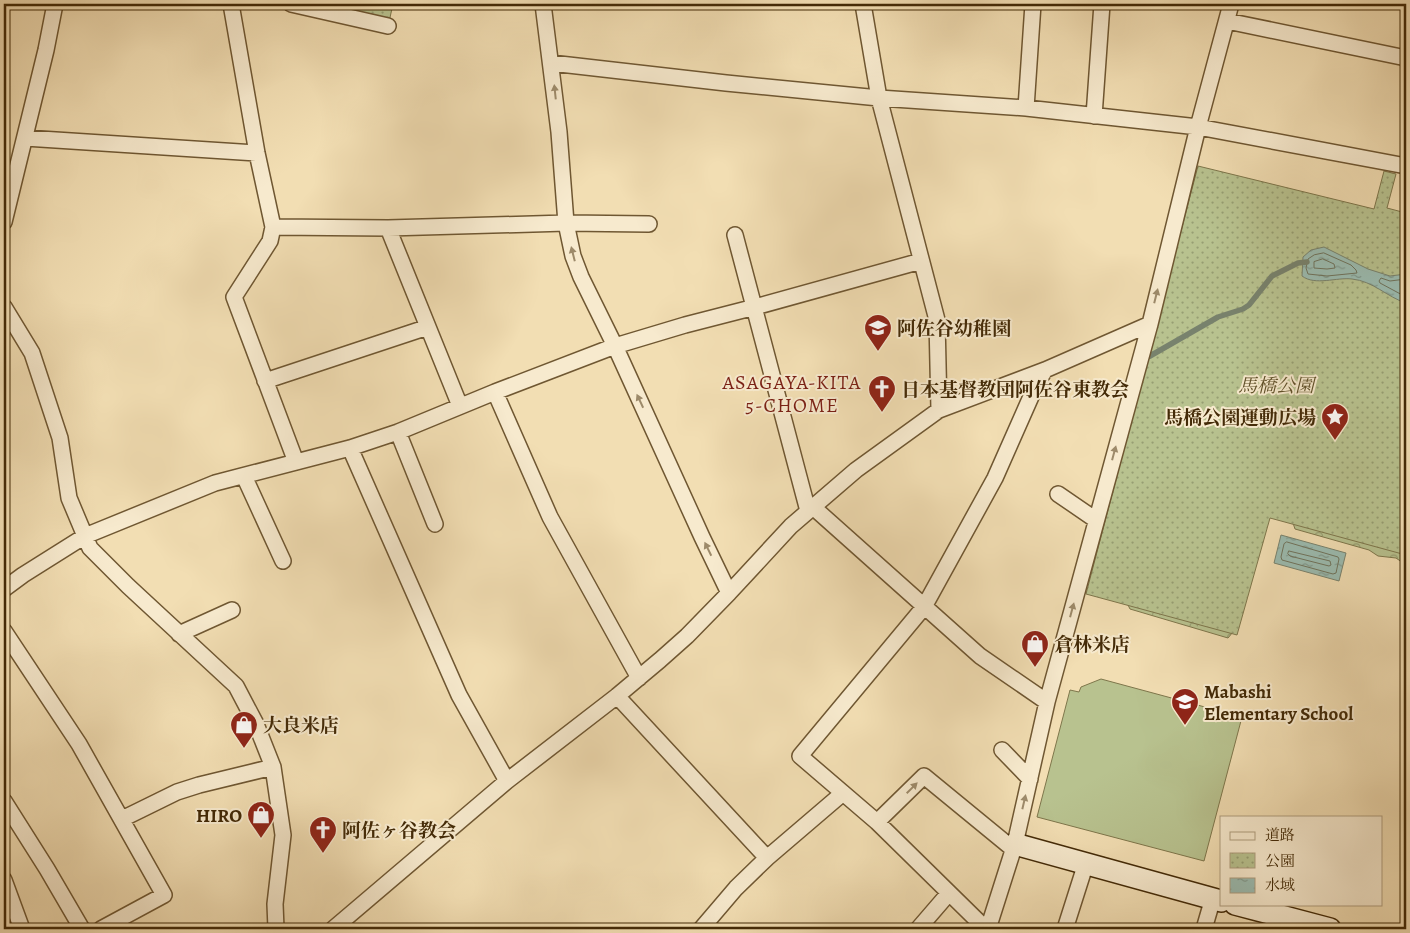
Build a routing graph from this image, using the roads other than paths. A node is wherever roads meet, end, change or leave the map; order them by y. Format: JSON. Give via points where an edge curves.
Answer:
{"nodes":[{"id":1,"x":55,"y":4,"type":"edge"},
{"id":2,"x":231,"y":4,"type":"edge"},
{"id":3,"x":291,"y":4,"type":"edge"},
{"id":4,"x":542,"y":4,"type":"edge"},
{"id":5,"x":863,"y":4,"type":"edge"},
{"id":6,"x":1033,"y":4,"type":"edge"},
{"id":7,"x":1102,"y":4,"type":"edge"},
{"id":8,"x":1231,"y":4,"type":"edge"},
{"id":9,"x":335,"y":9,"type":"edge"},
{"id":10,"x":1227,"y":21,"type":"junction"},
{"id":11,"x":388,"y":26,"type":"dead end"},
{"id":12,"x":1406,"y":58,"type":"edge"},
{"id":13,"x":551,"y":63,"type":"junction"},
{"id":14,"x":880,"y":98,"type":"junction"},
{"id":15,"x":1026,"y":108,"type":"junction"},
{"id":16,"x":1094,"y":116,"type":"junction"},
{"id":17,"x":1198,"y":127,"type":"junction"},
{"id":18,"x":24,"y":138,"type":"junction"},
{"id":19,"x":258,"y":153,"type":"junction"},
{"id":20,"x":1406,"y":162,"type":"edge"},
{"id":21,"x":4,"y":222,"type":"edge"},
{"id":22,"x":566,"y":223,"type":"junction"},
{"id":23,"x":648,"y":224,"type":"dead end"},
{"id":24,"x":273,"y":227,"type":"junction"},
{"id":25,"x":388,"y":228,"type":"junction"},
{"id":26,"x":735,"y":235,"type":"dead end"},
{"id":27,"x":921,"y":261,"type":"junction"},
{"id":28,"x":4,"y":307,"type":"edge"},
{"id":29,"x":755,"y":308,"type":"junction"},
{"id":30,"x":1150,"y":324,"type":"junction"},
{"id":31,"x":428,"y":327,"type":"junction"},
{"id":32,"x":615,"y":346,"type":"junction"},
{"id":33,"x":1045,"y":370,"type":"junction"},
{"id":34,"x":265,"y":381,"type":"junction"},
{"id":35,"x":495,"y":392,"type":"junction"},
{"id":36,"x":460,"y":406,"type":"junction"},
{"id":37,"x":939,"y":410,"type":"junction"},
{"id":38,"x":398,"y":432,"type":"junction"},
{"id":39,"x":350,"y":448,"type":"junction"},
{"id":40,"x":296,"y":462,"type":"junction"},
{"id":41,"x":244,"y":476,"type":"junction"},
{"id":42,"x":1058,"y":494,"type":"dead end"},
{"id":43,"x":810,"y":509,"type":"junction"},
{"id":44,"x":1096,"y":520,"type":"junction"},
{"id":45,"x":435,"y":524,"type":"dead end"},
{"id":46,"x":84,"y":536,"type":"junction"},
{"id":47,"x":283,"y":561,"type":"dead end"},
{"id":48,"x":4,"y":589,"type":"edge"},
{"id":49,"x":729,"y":593,"type":"junction"},
{"id":50,"x":924,"y":607,"type":"junction"},
{"id":51,"x":232,"y":610,"type":"dead end"},
{"id":52,"x":4,"y":631,"type":"edge"},
{"id":53,"x":179,"y":634,"type":"junction"},
{"id":54,"x":639,"y":678,"type":"junction"},
{"id":55,"x":617,"y":696,"type":"junction"},
{"id":56,"x":1047,"y":702,"type":"junction"},
{"id":57,"x":1002,"y":750,"type":"dead end"},
{"id":58,"x":273,"y":767,"type":"junction"},
{"id":59,"x":1030,"y":779,"type":"junction"},
{"id":60,"x":507,"y":781,"type":"junction"},
{"id":61,"x":843,"y":793,"type":"junction"},
{"id":62,"x":4,"y":801,"type":"edge"},
{"id":63,"x":122,"y":819,"type":"junction"},
{"id":64,"x":877,"y":822,"type":"junction"},
{"id":65,"x":1014,"y":846,"type":"junction"},
{"id":66,"x":767,"y":858,"type":"junction"},
{"id":67,"x":1086,"y":863,"type":"junction"},
{"id":68,"x":4,"y":880,"type":"edge"},
{"id":69,"x":949,"y":893,"type":"junction"},
{"id":70,"x":1217,"y":899,"type":"edge"},
{"id":71,"x":1243,"y":906,"type":"edge"},
{"id":72,"x":22,"y":929,"type":"edge"},
{"id":73,"x":82,"y":929,"type":"edge"},
{"id":74,"x":100,"y":929,"type":"edge"},
{"id":75,"x":276,"y":929,"type":"edge"},
{"id":76,"x":333,"y":929,"type":"edge"},
{"id":77,"x":700,"y":929,"type":"edge"},
{"id":78,"x":918,"y":929,"type":"edge"},
{"id":79,"x":987,"y":929,"type":"edge"},
{"id":80,"x":1065,"y":929,"type":"edge"},
{"id":81,"x":1204,"y":929,"type":"edge"},
{"id":82,"x":1330,"y":929,"type":"edge"}],
"edges":[{"from":1,"to":18,"type":"street"},
{"from":2,"to":19,"type":"street"},
{"from":3,"to":9,"type":"street"},
{"from":4,"to":13,"type":"street"},
{"from":5,"to":14,"type":"street"},
{"from":6,"to":15,"type":"street"},
{"from":7,"to":16,"type":"street"},
{"from":8,"to":10,"type":"street"},
{"from":9,"to":11,"type":"street"},
{"from":10,"to":12,"type":"street"},
{"from":10,"to":17,"type":"street"},
{"from":13,"to":14,"type":"street"},
{"from":22,"to":13,"type":"street","one_way":true},
{"from":14,"to":15,"type":"street"},
{"from":14,"to":27,"type":"street"},
{"from":15,"to":16,"type":"street"},
{"from":16,"to":17,"type":"street"},
{"from":17,"to":20,"type":"street"},
{"from":30,"to":17,"type":"street","one_way":true},
{"from":18,"to":19,"type":"street"},
{"from":18,"to":21,"type":"street"},
{"from":19,"to":24,"type":"street"},
{"from":22,"to":23,"type":"street"},
{"from":22,"to":25,"type":"street"},
{"from":32,"to":22,"type":"street","one_way":true,"via":[[572,256]]},
{"from":24,"to":25,"type":"street"},
{"from":24,"to":34,"type":"street","via":[[270,241],[234,297]]},
{"from":25,"to":31,"type":"street"},
{"from":26,"to":29,"type":"street"},
{"from":27,"to":29,"type":"street"},
{"from":27,"to":37,"type":"street","via":[[937,320]]},
{"from":28,"to":46,"type":"street","via":[[32,354],[60,438],[69,498]]},
{"from":29,"to":32,"type":"street"},
{"from":29,"to":43,"type":"street"},
{"from":30,"to":33,"type":"street"},
{"from":44,"to":30,"type":"street","one_way":true},
{"from":31,"to":34,"type":"street"},
{"from":31,"to":36,"type":"street"},
{"from":32,"to":35,"type":"street"},
{"from":49,"to":32,"type":"street","one_way":true},
{"from":33,"to":37,"type":"street"},
{"from":33,"to":50,"type":"street","via":[[995,478]]},
{"from":34,"to":40,"type":"street"},
{"from":35,"to":36,"type":"street"},
{"from":35,"to":54,"type":"street","via":[[550,517]]},
{"from":36,"to":38,"type":"street"},
{"from":37,"to":43,"type":"street","via":[[856,470]]},
{"from":38,"to":39,"type":"street"},
{"from":38,"to":45,"type":"street"},
{"from":39,"to":40,"type":"street"},
{"from":39,"to":60,"type":"street","via":[[459,695]]},
{"from":40,"to":41,"type":"street"},
{"from":41,"to":46,"type":"street","via":[[215,483]]},
{"from":41,"to":47,"type":"street"},
{"from":42,"to":44,"type":"street"},
{"from":43,"to":49,"type":"street"},
{"from":43,"to":50,"type":"street"},
{"from":56,"to":44,"type":"street","one_way":true},
{"from":46,"to":48,"type":"street"},
{"from":46,"to":53,"type":"street","via":[[90,548]]},
{"from":49,"to":54,"type":"street"},
{"from":50,"to":56,"type":"street","via":[[980,656]]},
{"from":50,"to":61,"type":"street","via":[[800,756]]},
{"from":51,"to":53,"type":"street"},
{"from":52,"to":63,"type":"street","via":[[79,744]]},
{"from":53,"to":58,"type":"street","via":[[236,686]]},
{"from":54,"to":55,"type":"street"},
{"from":55,"to":60,"type":"street"},
{"from":55,"to":66,"type":"street"},
{"from":56,"to":59,"type":"street"},
{"from":57,"to":59,"type":"street"},
{"from":58,"to":63,"type":"street","via":[[199,784]]},
{"from":58,"to":75,"type":"street","via":[[283,836],[275,904]]},
{"from":65,"to":59,"type":"street","one_way":true},
{"from":60,"to":76,"type":"street"},
{"from":61,"to":64,"type":"street"},
{"from":61,"to":66,"type":"street"},
{"from":62,"to":73,"type":"street"},
{"from":63,"to":74,"type":"street","via":[[164,895]]},
{"from":64,"to":65,"type":"street","one_way":true,"via":[[924,776]]},
{"from":64,"to":69,"type":"street"},
{"from":65,"to":67,"type":"street"},
{"from":65,"to":79,"type":"street"},
{"from":66,"to":77,"type":"street"},
{"from":67,"to":70,"type":"street"},
{"from":67,"to":80,"type":"street"},
{"from":68,"to":72,"type":"street"},
{"from":69,"to":78,"type":"street"},
{"from":69,"to":79,"type":"street"},
{"from":70,"to":81,"type":"street"},
{"from":71,"to":82,"type":"street"}]}
